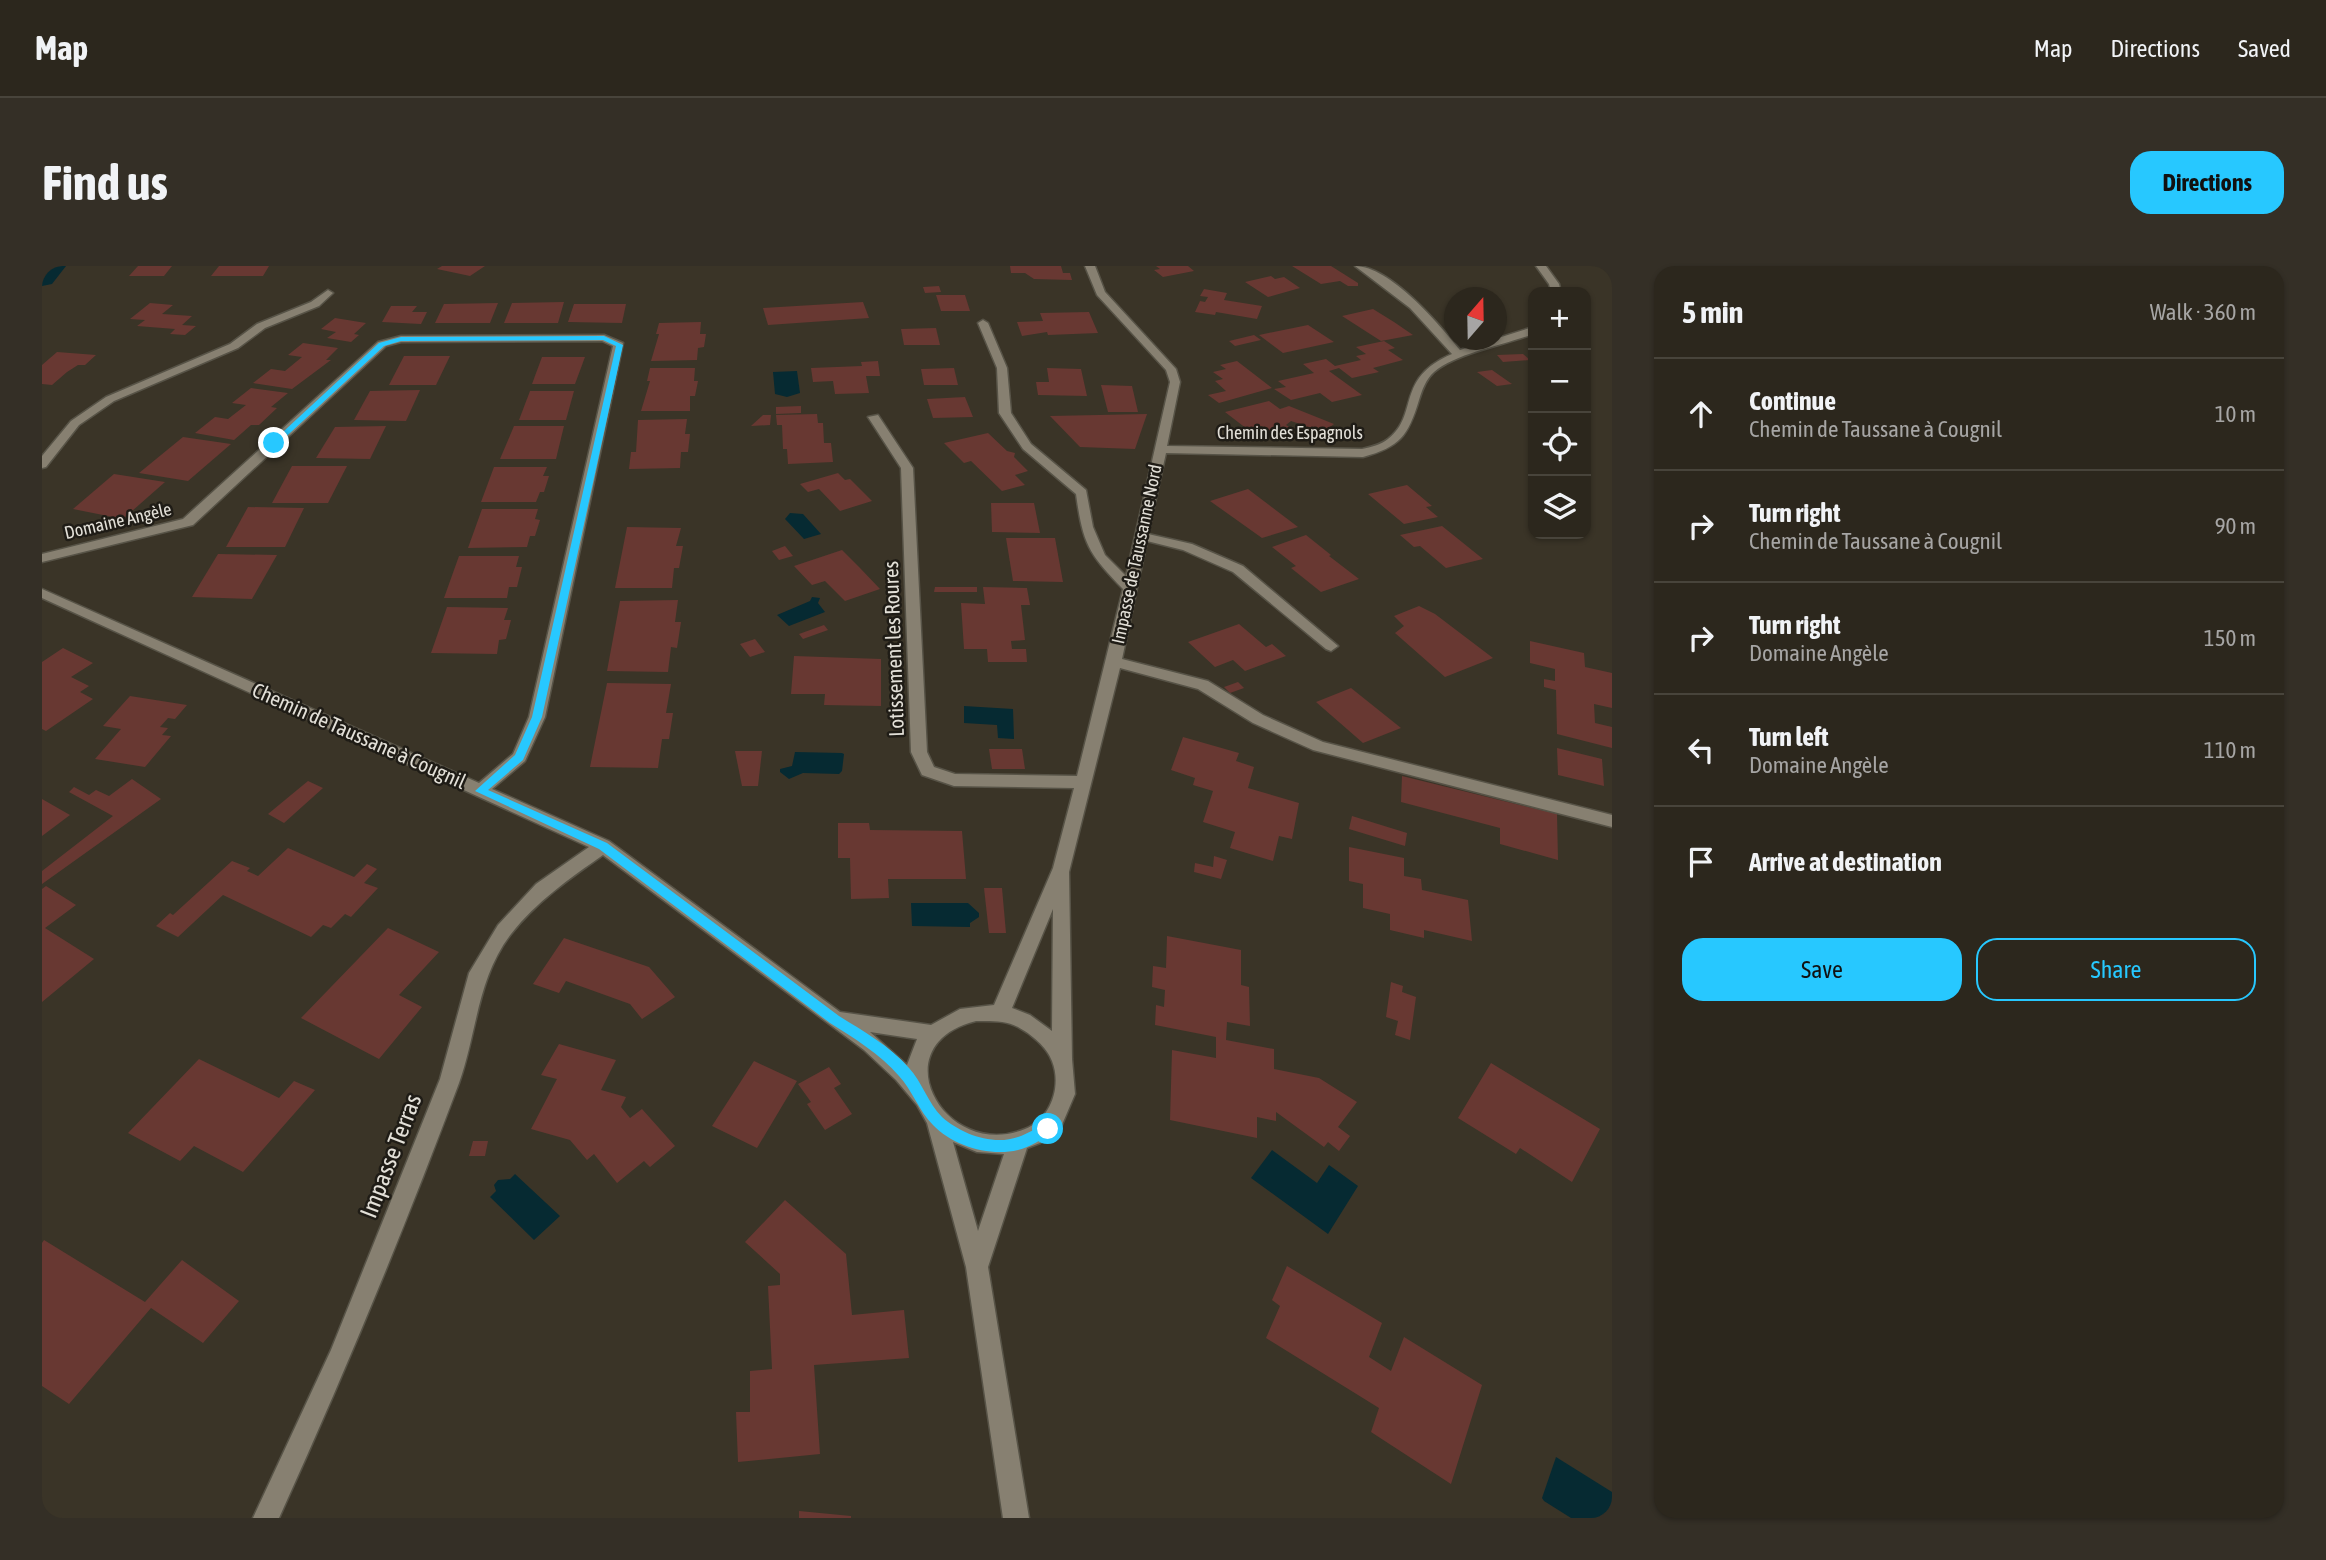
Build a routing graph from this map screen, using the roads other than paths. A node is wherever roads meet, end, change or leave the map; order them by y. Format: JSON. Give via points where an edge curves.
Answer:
{"nodes":[{"id":1,"x":1090,"y":266,"type":"edge"},
{"id":2,"x":1360,"y":266,"type":"edge"},
{"id":3,"x":1541,"y":266,"type":"edge"},
{"id":4,"x":1555,"y":287,"type":"edge"},
{"id":5,"x":328,"y":293,"type":"dead end"},
{"id":6,"x":983,"y":323,"type":"dead end"},
{"id":7,"x":1528,"y":332,"type":"edge"},
{"id":8,"x":1459,"y":356,"type":"junction"},
{"id":9,"x":874,"y":417,"type":"dead end"},
{"id":10,"x":1160,"y":449,"type":"junction"},
{"id":11,"x":42,"y":464,"type":"edge"},
{"id":12,"x":1141,"y":536,"type":"junction"},
{"id":13,"x":42,"y":558,"type":"edge"},
{"id":14,"x":1130,"y":588,"type":"junction"},
{"id":15,"x":42,"y":593,"type":"edge"},
{"id":16,"x":1331,"y":646,"type":"dead end"},
{"id":17,"x":1114,"y":663,"type":"junction"},
{"id":18,"x":1084,"y":782,"type":"junction"},
{"id":19,"x":481,"y":791,"type":"junction"},
{"id":20,"x":1612,"y":821,"type":"edge"},
{"id":21,"x":603,"y":846,"type":"junction"},
{"id":22,"x":1062,"y":868,"type":"junction"},
{"id":23,"x":1000,"y":1013,"type":"junction"},
{"id":24,"x":834,"y":1019,"type":"junction"},
{"id":25,"x":931,"y":1033,"type":"junction"},
{"id":26,"x":1062,"y":1059,"type":"junction"},
{"id":27,"x":921,"y":1097,"type":"junction"},
{"id":28,"x":937,"y":1121,"type":"junction"},
{"id":29,"x":1018,"y":1144,"type":"junction"},
{"id":30,"x":977,"y":1267,"type":"junction"},
{"id":31,"x":266,"y":1518,"type":"edge"},
{"id":32,"x":1016,"y":1518,"type":"edge"}],
"edges":[{"from":1,"to":10,"type":"street","name":"Impasse de Taussanne Nord","via":[[1100,293],[1171,369],[1175,382]]},
{"from":2,"to":8,"type":"street","via":[[1405,295]]},
{"from":3,"to":4,"type":"street"},
{"from":5,"to":11,"type":"street","via":[[315,304],[261,326],[234,346],[110,399],[75,423]]},
{"from":6,"to":14,"type":"street","via":[[1002,368],[1005,413],[1027,446],[1082,493],[1087,527],[1099,556]]},
{"from":7,"to":8,"type":"street","name":"Chemin des Espagnols"},
{"from":8,"to":10,"type":"street","name":"Chemin des Espagnols","via":[[1430,370],[1413,399],[1405,426],[1392,442],[1363,453]]},
{"from":9,"to":18,"type":"street","name":"Lotissement les Roures","via":[[907,468],[919,752],[929,771],[954,780]]},
{"from":10,"to":12,"type":"street","name":"Impasse de Taussanne Nord"},
{"from":12,"to":14,"type":"street","name":"Impasse de Taussanne Nord"},
{"from":12,"to":16,"type":"street","via":[[1187,547],[1238,569]]},
{"from":13,"to":19,"type":"street","name":"Domaine Angèle","via":[[110,539],[162,533],[188,522],[382,344],[401,339],[604,338],[619,345],[537,717],[519,757]]},
{"from":14,"to":17,"type":"street","name":"Impasse de Taussanne Nord"},
{"from":15,"to":19,"type":"street","name":"Chemin de Taussane à Cougnil"},
{"from":17,"to":18,"type":"street","name":"Impasse de Taussanne Nord"},
{"from":17,"to":20,"type":"street","via":[[1203,685],[1258,719],[1319,747]]},
{"from":18,"to":22,"type":"street","name":"Impasse de Taussanne Nord"},
{"from":19,"to":21,"type":"street","name":"Chemin de Taussane à Cougnil"},
{"from":21,"to":24,"type":"street","name":"Chemin de Taussane à Cougnil"},
{"from":21,"to":31,"type":"street","name":"Impasse Terras","via":[[542,889],[504,930],[476,979],[445,1091],[340,1357]]},
{"from":22,"to":23,"type":"street","name":"Impasse de Taussanne Nord"},
{"from":22,"to":26,"type":"street","name":"Impasse de Taussanne Nord"},
{"from":23,"to":25,"type":"street","via":[[960,1015]]},
{"from":23,"to":26,"type":"street","via":[[1036,1028]]},
{"from":24,"to":25,"type":"street","name":"Chemin de Taussane à Cougnil"},
{"from":24,"to":27,"type":"street","name":"Chemin de Taussane à Cougnil","via":[[904,1072]]},
{"from":25,"to":27,"type":"street","name":"Chemin de Taussane à Cougnil","via":[[916,1064]]},
{"from":26,"to":29,"type":"street","name":"Chemin de Taussane à Cougnil","via":[[1067,1079],[1065,1102],[1048,1129]]},
{"from":27,"to":28,"type":"street","name":"Chemin de Taussane à Cougnil"},
{"from":28,"to":29,"type":"street","name":"Chemin de Taussane à Cougnil","via":[[976,1143]]},
{"from":28,"to":30,"type":"street","name":"Chemin de Taussane à Cougnil"},
{"from":29,"to":30,"type":"street","name":"Chemin de Taussane à Cougnil"},
{"from":30,"to":32,"type":"street","name":"Chemin de Taussane à Cougnil"}]}
